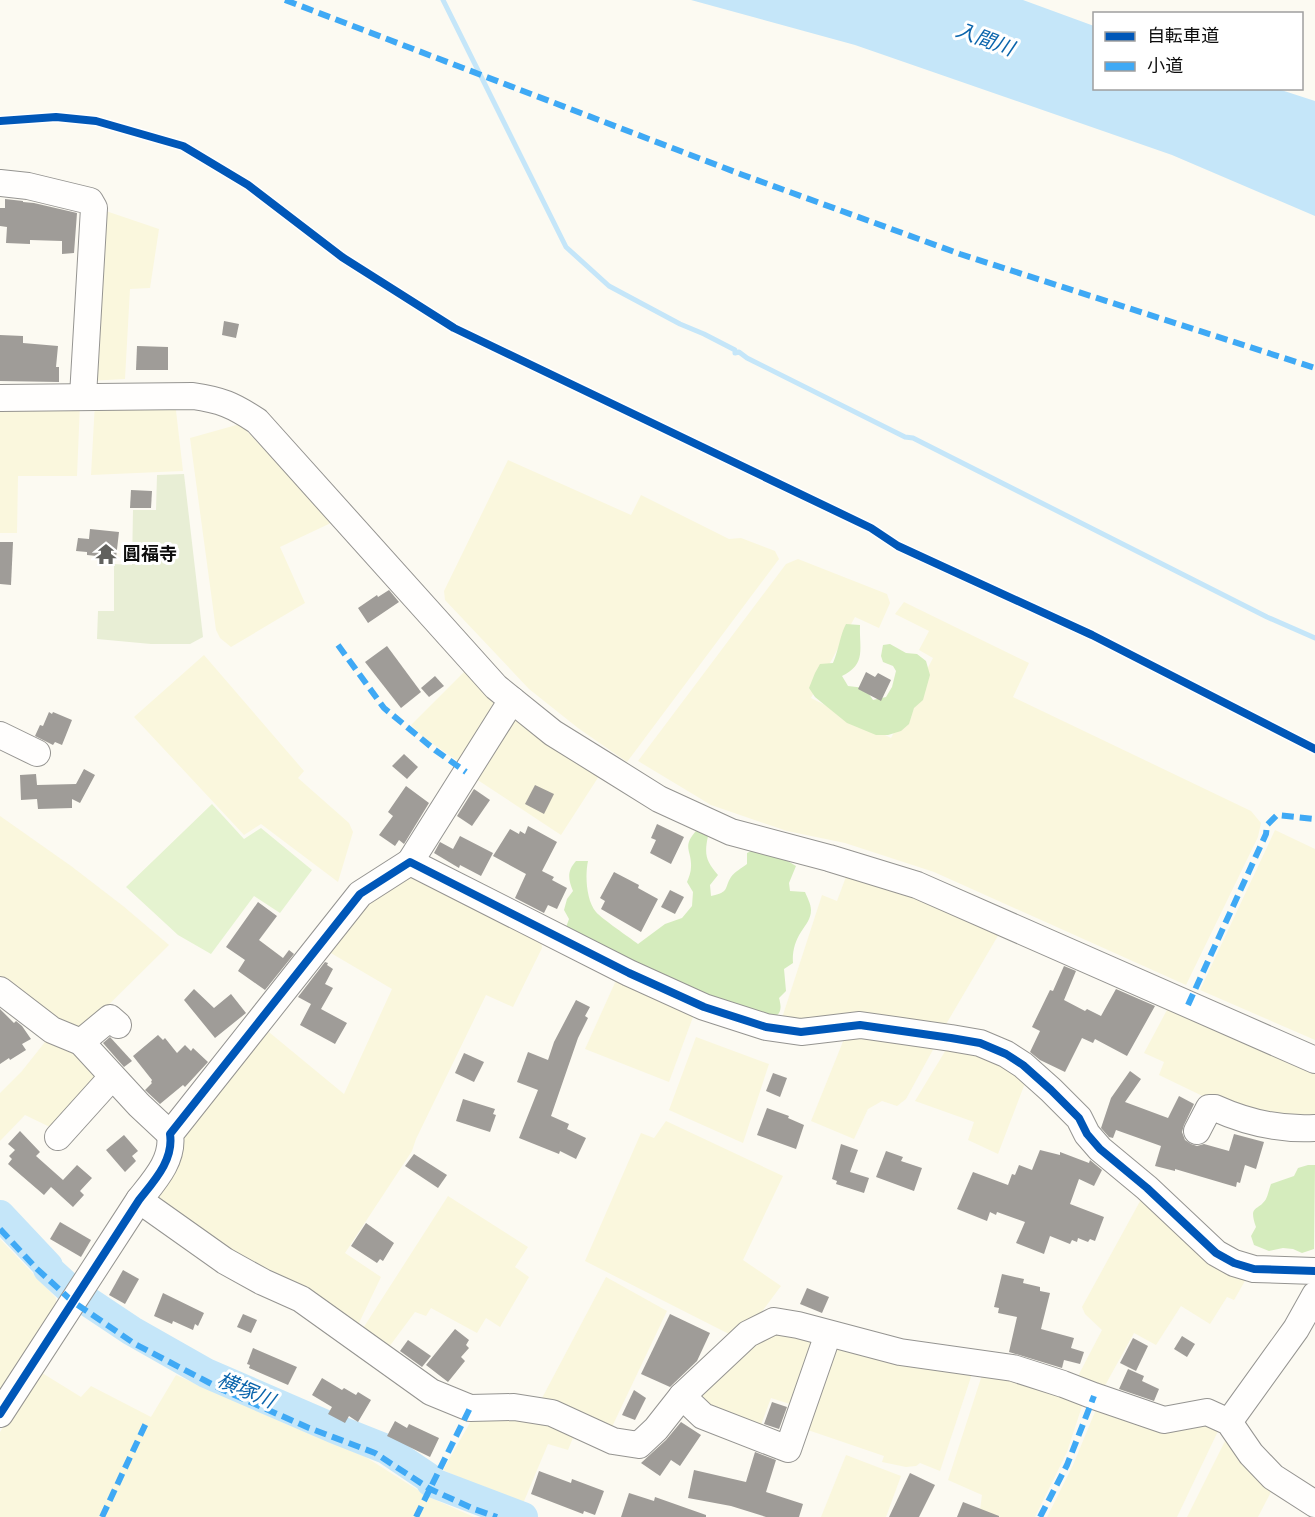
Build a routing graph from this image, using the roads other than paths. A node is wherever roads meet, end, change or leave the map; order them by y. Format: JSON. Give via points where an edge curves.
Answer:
{"nodes":[{"id":1,"x":0,"y":183,"type":"edge"},
{"id":2,"x":83,"y":396,"type":"junction"},
{"id":3,"x":0,"y":398,"type":"edge"},
{"id":4,"x":512,"y":700,"type":"junction"},
{"id":5,"x":0,"y":735,"type":"edge"},
{"id":6,"x":37,"y":753,"type":"dead end"},
{"id":7,"x":410,"y":862,"type":"junction"},
{"id":8,"x":0,"y":990,"type":"edge"},
{"id":9,"x":118,"y":1025,"type":"dead end"},
{"id":10,"x":81,"y":1042,"type":"junction"},
{"id":11,"x":1315,"y":1060,"type":"edge"},
{"id":12,"x":112,"y":1077,"type":"junction"},
{"id":13,"x":1315,"y":1128,"type":"edge"},
{"id":14,"x":1197,"y":1131,"type":"dead end"},
{"id":15,"x":170,"y":1134,"type":"junction"},
{"id":16,"x":58,"y":1137,"type":"dead end"},
{"id":17,"x":139,"y":1200,"type":"junction"},
{"id":18,"x":1315,"y":1271,"type":"edge"},
{"id":19,"x":1315,"y":1295,"type":"edge"},
{"id":20,"x":828,"y":1334,"type":"junction"},
{"id":21,"x":682,"y":1396,"type":"junction"},
{"id":22,"x":0,"y":1414,"type":"edge"},
{"id":23,"x":1228,"y":1422,"type":"junction"},
{"id":24,"x":1315,"y":1504,"type":"edge"}],
"edges":[{"from":1,"to":2,"type":"street","via":[[90,201],[94,208]]},
{"from":2,"to":3,"type":"street"},
{"from":2,"to":4,"type":"street","via":[[219,399],[257,421],[496,687]]},
{"from":4,"to":7,"type":"street"},
{"from":4,"to":11,"type":"street","via":[[553,733],[659,799],[731,832],[917,885]]},
{"from":5,"to":6,"type":"street"},
{"from":7,"to":15,"type":"street","via":[[360,894]]},
{"from":7,"to":18,"type":"street","via":[[629,974],[704,1007],[757,1024],[801,1032],[860,1025],[980,1043],[1006,1054],[1051,1090],[1079,1118],[1101,1149],[1216,1252],[1254,1269]]},
{"from":8,"to":10,"type":"street","via":[[52,1030]]},
{"from":9,"to":10,"type":"street","via":[[110,1018]]},
{"from":10,"to":12,"type":"street"},
{"from":12,"to":15,"type":"street"},
{"from":12,"to":16,"type":"street"},
{"from":13,"to":14,"type":"street","via":[[1259,1125],[1209,1108]]},
{"from":15,"to":17,"type":"street","via":[[172,1147],[168,1157]]},
{"from":17,"to":21,"type":"street","via":[[225,1261],[301,1299],[431,1392],[470,1408],[514,1407],[552,1413],[613,1441],[639,1445]]},
{"from":17,"to":22,"type":"street"},
{"from":19,"to":23,"type":"street","via":[[1296,1329]]},
{"from":20,"to":21,"type":"street","via":[[774,1321],[748,1334]]},
{"from":20,"to":21,"type":"street","via":[[788,1449],[703,1416]]},
{"from":20,"to":23,"type":"street","via":[[900,1352],[1013,1368],[1164,1420],[1207,1412]]},
{"from":23,"to":24,"type":"street","via":[[1273,1477]]}]}
